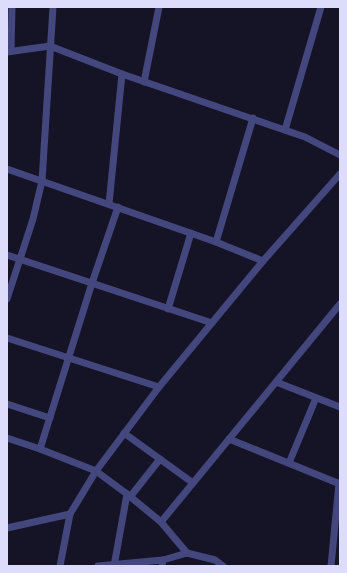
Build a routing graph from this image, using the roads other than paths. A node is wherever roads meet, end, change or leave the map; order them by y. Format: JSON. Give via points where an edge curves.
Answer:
{"nodes":[{"id":1,"x":12,"y":7,"type":"edge"},
{"id":2,"x":53,"y":7,"type":"edge"},
{"id":3,"x":159,"y":7,"type":"edge"},
{"id":4,"x":320,"y":7,"type":"edge"},
{"id":5,"x":50,"y":46,"type":"junction"},
{"id":6,"x":9,"y":51,"type":"edge"},
{"id":7,"x":122,"y":74,"type":"junction"},
{"id":8,"x":144,"y":82,"type":"junction"},
{"id":9,"x":253,"y":118,"type":"junction"},
{"id":10,"x":285,"y":130,"type":"junction"},
{"id":11,"x":340,"y":155,"type":"edge"},
{"id":12,"x":7,"y":169,"type":"edge"},
{"id":13,"x":340,"y":174,"type":"edge"},
{"id":14,"x":42,"y":181,"type":"junction"},
{"id":15,"x":109,"y":204,"type":"junction"},
{"id":16,"x":118,"y":207,"type":"junction"},
{"id":17,"x":191,"y":233,"type":"junction"},
{"id":18,"x":216,"y":242,"type":"junction"},
{"id":19,"x":7,"y":255,"type":"edge"},
{"id":20,"x":20,"y":259,"type":"junction"},
{"id":21,"x":263,"y":261,"type":"junction"},
{"id":22,"x":92,"y":283,"type":"junction"},
{"id":23,"x":7,"y":299,"type":"edge"},
{"id":24,"x":340,"y":304,"type":"edge"},
{"id":25,"x":168,"y":309,"type":"junction"},
{"id":26,"x":212,"y":323,"type":"junction"},
{"id":27,"x":7,"y":338,"type":"edge"},
{"id":28,"x":69,"y":358,"type":"junction"},
{"id":29,"x":276,"y":382,"type":"junction"},
{"id":30,"x":159,"y":387,"type":"junction"},
{"id":31,"x":316,"y":398,"type":"junction"},
{"id":32,"x":7,"y":404,"type":"edge"},
{"id":33,"x":340,"y":408,"type":"edge"},
{"id":34,"x":50,"y":418,"type":"junction"},
{"id":35,"x":124,"y":433,"type":"junction"},
{"id":36,"x":7,"y":438,"type":"edge"},
{"id":37,"x":229,"y":439,"type":"junction"},
{"id":38,"x":40,"y":449,"type":"junction"},
{"id":39,"x":160,"y":459,"type":"junction"},
{"id":40,"x":289,"y":463,"type":"junction"},
{"id":41,"x":96,"y":471,"type":"junction"},
{"id":42,"x":193,"y":482,"type":"junction"},
{"id":43,"x":339,"y":484,"type":"edge"},
{"id":44,"x":129,"y":496,"type":"junction"},
{"id":45,"x":70,"y":514,"type":"junction"},
{"id":46,"x":161,"y":522,"type":"junction"},
{"id":47,"x":7,"y":528,"type":"edge"},
{"id":48,"x":187,"y":553,"type":"junction"},
{"id":49,"x":162,"y":563,"type":"edge"},
{"id":50,"x":114,"y":565,"type":"edge"},
{"id":51,"x":330,"y":565,"type":"edge"},
{"id":52,"x":60,"y":566,"type":"edge"},
{"id":53,"x":98,"y":566,"type":"edge"},
{"id":54,"x":223,"y":566,"type":"edge"}],
"edges":[{"from":1,"to":6,"type":"street"},
{"from":2,"to":5,"type":"street"},
{"from":3,"to":8,"type":"street"},
{"from":4,"to":10,"type":"street"},
{"from":5,"to":6,"type":"street"},
{"from":5,"to":7,"type":"street"},
{"from":5,"to":14,"type":"street"},
{"from":7,"to":8,"type":"street"},
{"from":7,"to":15,"type":"street"},
{"from":8,"to":9,"type":"street"},
{"from":9,"to":10,"type":"street"},
{"from":9,"to":18,"type":"street"},
{"from":10,"to":11,"type":"street"},
{"from":12,"to":14,"type":"street"},
{"from":13,"to":21,"type":"street"},
{"from":14,"to":15,"type":"street"},
{"from":14,"to":20,"type":"street","via":[[34,219]]},
{"from":15,"to":16,"type":"street"},
{"from":16,"to":17,"type":"street"},
{"from":16,"to":22,"type":"street"},
{"from":17,"to":18,"type":"street"},
{"from":17,"to":25,"type":"street"},
{"from":18,"to":21,"type":"street"},
{"from":19,"to":20,"type":"street"},
{"from":20,"to":22,"type":"street"},
{"from":20,"to":23,"type":"street"},
{"from":21,"to":26,"type":"street"},
{"from":22,"to":25,"type":"street"},
{"from":22,"to":28,"type":"street"},
{"from":24,"to":29,"type":"street"},
{"from":25,"to":26,"type":"street"},
{"from":26,"to":30,"type":"street"},
{"from":27,"to":28,"type":"street"},
{"from":28,"to":30,"type":"street"},
{"from":28,"to":34,"type":"street"},
{"from":29,"to":31,"type":"street"},
{"from":29,"to":37,"type":"street"},
{"from":30,"to":35,"type":"street"},
{"from":31,"to":33,"type":"street"},
{"from":31,"to":40,"type":"street"},
{"from":32,"to":34,"type":"street"},
{"from":34,"to":38,"type":"street"},
{"from":35,"to":39,"type":"street"},
{"from":35,"to":41,"type":"street"},
{"from":36,"to":38,"type":"street"},
{"from":37,"to":40,"type":"street"},
{"from":37,"to":42,"type":"street"},
{"from":38,"to":41,"type":"street"},
{"from":39,"to":42,"type":"street"},
{"from":39,"to":44,"type":"street"},
{"from":40,"to":43,"type":"street"},
{"from":41,"to":44,"type":"street"},
{"from":41,"to":45,"type":"street"},
{"from":42,"to":46,"type":"street"},
{"from":43,"to":51,"type":"street"},
{"from":44,"to":46,"type":"street"},
{"from":44,"to":50,"type":"street"},
{"from":45,"to":47,"type":"street"},
{"from":45,"to":52,"type":"street"},
{"from":46,"to":48,"type":"street"},
{"from":48,"to":49,"type":"street"},
{"from":48,"to":54,"type":"street","via":[[215,560]]},
{"from":49,"to":50,"type":"street"},
{"from":50,"to":53,"type":"street"}]}
